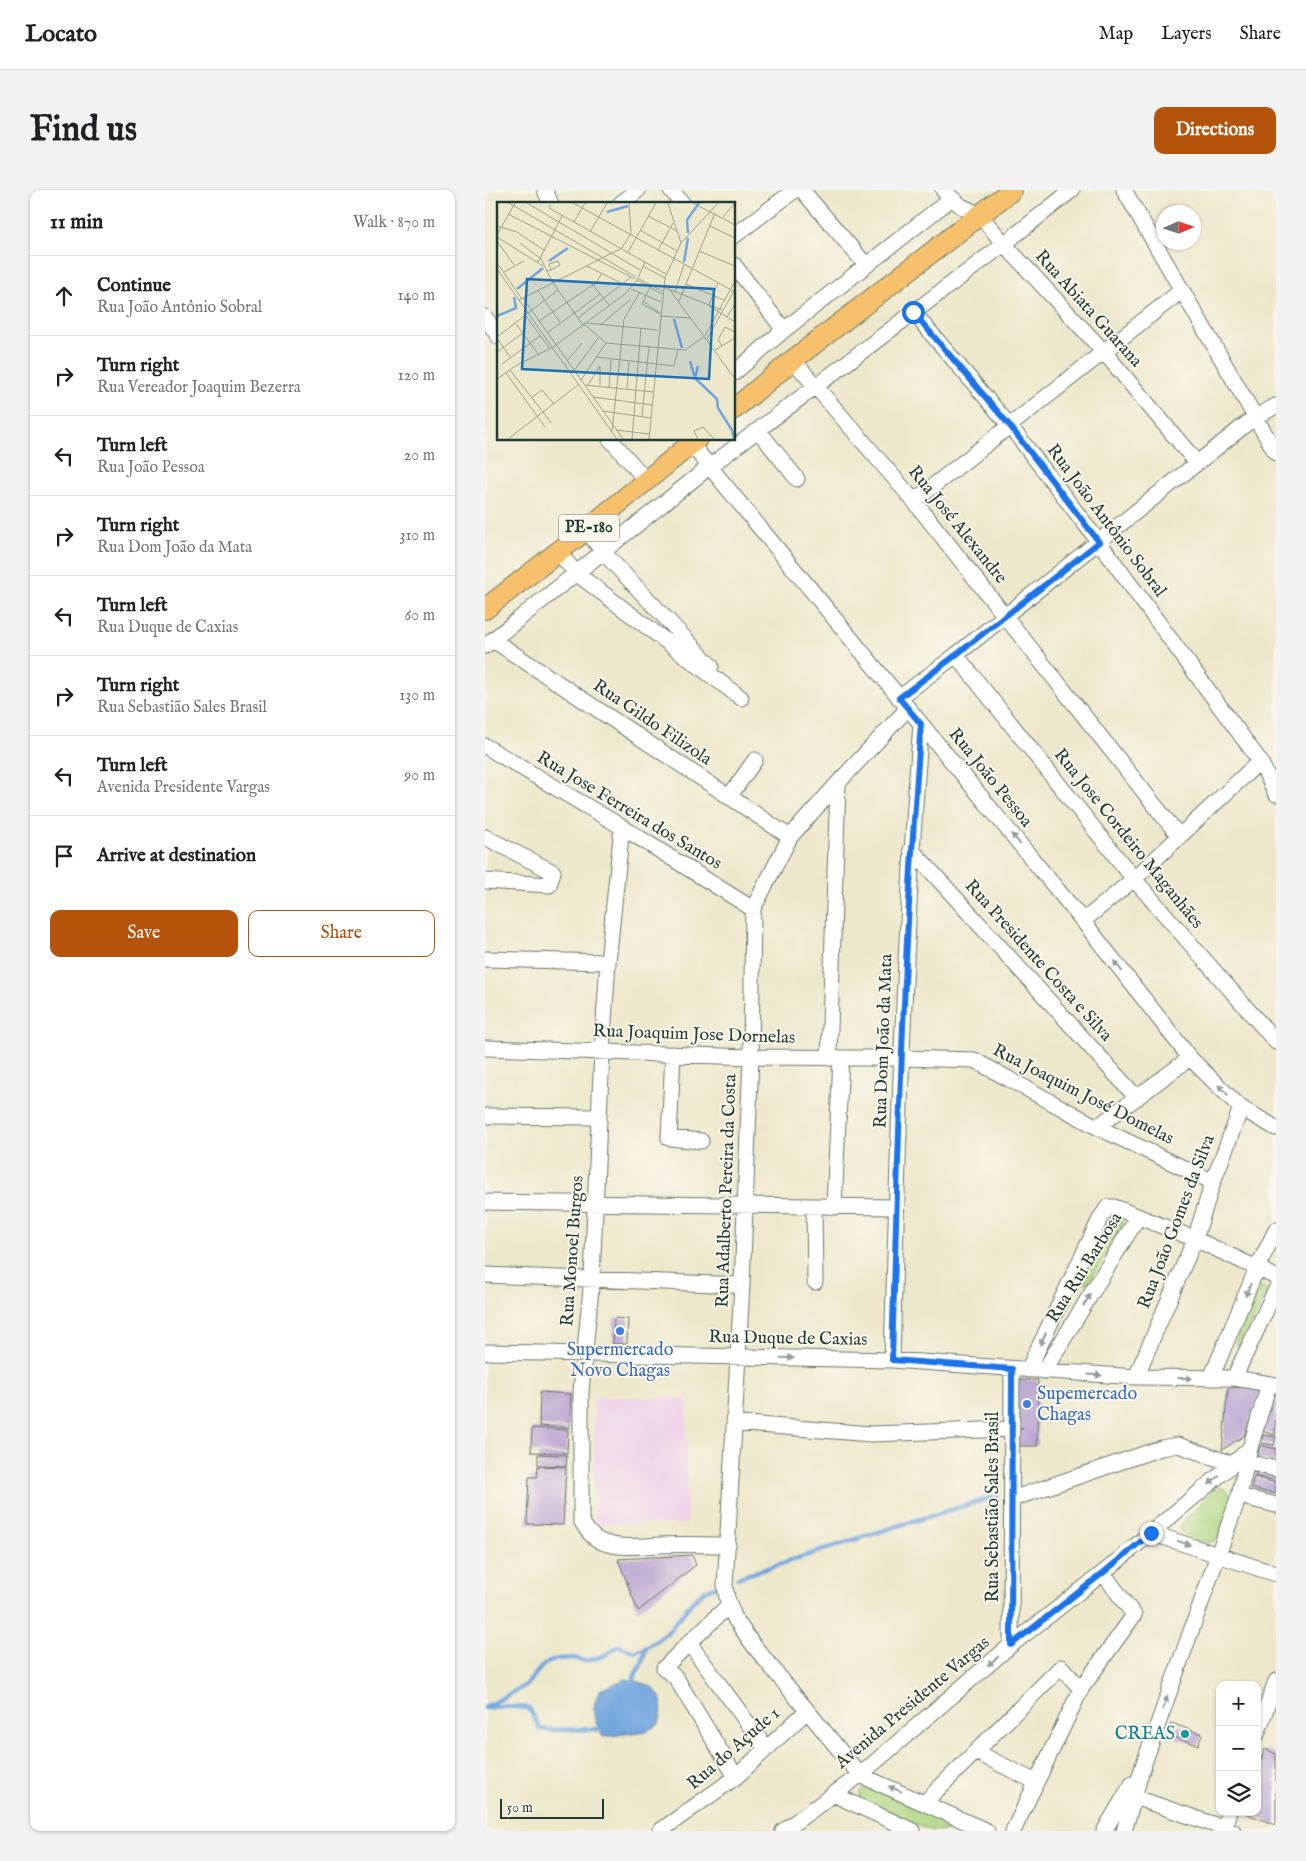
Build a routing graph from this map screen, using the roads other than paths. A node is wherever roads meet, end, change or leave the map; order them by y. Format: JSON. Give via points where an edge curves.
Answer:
{"nodes":[{"id":1,"x":545,"y":190,"type":"edge"},
{"id":2,"x":638,"y":190,"type":"edge"},
{"id":3,"x":671,"y":190,"type":"edge"},
{"id":4,"x":795,"y":190,"type":"edge"},
{"id":5,"x":802,"y":190,"type":"edge"},
{"id":6,"x":1012,"y":190,"type":"edge"},
{"id":7,"x":1072,"y":190,"type":"edge"},
{"id":8,"x":1124,"y":190,"type":"edge"},
{"id":9,"x":948,"y":194,"type":"edge"},
{"id":10,"x":550,"y":202,"type":"edge"},
{"id":11,"x":623,"y":202,"type":"edge"},
{"id":12,"x":681,"y":202,"type":"edge"},
{"id":13,"x":980,"y":215,"type":"junction"},
{"id":14,"x":735,"y":235,"type":"edge"},
{"id":15,"x":1004,"y":244,"type":"junction"},
{"id":16,"x":735,"y":265,"type":"edge"},
{"id":17,"x":865,"y":265,"type":"junction"},
{"id":18,"x":1181,"y":291,"type":"junction"},
{"id":19,"x":913,"y":312,"type":"junction"},
{"id":20,"x":485,"y":317,"type":"edge"},
{"id":21,"x":783,"y":330,"type":"junction"},
{"id":22,"x":497,"y":334,"type":"edge"},
{"id":23,"x":1104,"y":352,"type":"junction"},
{"id":24,"x":793,"y":360,"type":"junction"},
{"id":25,"x":735,"y":372,"type":"edge"},
{"id":26,"x":816,"y":386,"type":"junction"},
{"id":27,"x":1276,"y":406,"type":"edge"},
{"id":28,"x":735,"y":408,"type":"edge"},
{"id":29,"x":1255,"y":417,"type":"junction"},
{"id":30,"x":1010,"y":426,"type":"junction"},
{"id":31,"x":758,"y":430,"type":"junction"},
{"id":32,"x":611,"y":440,"type":"edge"},
{"id":33,"x":692,"y":441,"type":"edge"},
{"id":34,"x":1276,"y":453,"type":"edge"},
{"id":35,"x":1197,"y":463,"type":"junction"},
{"id":36,"x":709,"y":467,"type":"junction"},
{"id":37,"x":797,"y":479,"type":"dead end"},
{"id":38,"x":647,"y":480,"type":"junction"},
{"id":39,"x":914,"y":501,"type":"junction"},
{"id":40,"x":586,"y":530,"type":"junction"},
{"id":41,"x":1099,"y":542,"type":"junction"},
{"id":42,"x":558,"y":552,"type":"junction"},
{"id":43,"x":603,"y":552,"type":"junction"},
{"id":44,"x":576,"y":573,"type":"junction"},
{"id":45,"x":485,"y":609,"type":"edge"},
{"id":46,"x":1005,"y":616,"type":"junction"},
{"id":47,"x":489,"y":643,"type":"edge"},
{"id":48,"x":956,"y":655,"type":"junction"},
{"id":49,"x":903,"y":703,"type":"junction"},
{"id":50,"x":921,"y":724,"type":"junction"},
{"id":51,"x":485,"y":746,"type":"edge"},
{"id":52,"x":755,"y":760,"type":"dead end"},
{"id":53,"x":1260,"y":760,"type":"junction"},
{"id":54,"x":838,"y":783,"type":"junction"},
{"id":55,"x":1276,"y":794,"type":"edge"},
{"id":56,"x":729,"y":797,"type":"junction"},
{"id":57,"x":622,"y":827,"type":"junction"},
{"id":58,"x":1179,"y":836,"type":"junction"},
{"id":59,"x":485,"y":837,"type":"edge"},
{"id":60,"x":790,"y":837,"type":"junction"},
{"id":61,"x":911,"y":849,"type":"junction"},
{"id":62,"x":1134,"y":879,"type":"junction"},
{"id":63,"x":485,"y":881,"type":"edge"},
{"id":64,"x":753,"y":909,"type":"junction"},
{"id":65,"x":1083,"y":921,"type":"junction"},
{"id":66,"x":485,"y":959,"type":"edge"},
{"id":67,"x":608,"y":962,"type":"junction"},
{"id":68,"x":1275,"y":1037,"type":"edge"},
{"id":69,"x":485,"y":1048,"type":"edge"},
{"id":70,"x":602,"y":1051,"type":"junction"},
{"id":71,"x":673,"y":1054,"type":"junction"},
{"id":72,"x":751,"y":1057,"type":"junction"},
{"id":73,"x":835,"y":1058,"type":"junction"},
{"id":74,"x":901,"y":1058,"type":"junction"},
{"id":75,"x":1190,"y":1058,"type":"junction"},
{"id":76,"x":1137,"y":1098,"type":"junction"},
{"id":77,"x":1241,"y":1108,"type":"junction"},
{"id":78,"x":485,"y":1116,"type":"edge"},
{"id":79,"x":599,"y":1118,"type":"junction"},
{"id":80,"x":1097,"y":1127,"type":"junction"},
{"id":81,"x":1276,"y":1128,"type":"edge"},
{"id":82,"x":701,"y":1141,"type":"dead end"},
{"id":83,"x":1213,"y":1182,"type":"junction"},
{"id":84,"x":485,"y":1202,"type":"edge"},
{"id":85,"x":595,"y":1203,"type":"junction"},
{"id":86,"x":745,"y":1206,"type":"junction"},
{"id":87,"x":814,"y":1207,"type":"junction"},
{"id":88,"x":834,"y":1207,"type":"junction"},
{"id":89,"x":896,"y":1207,"type":"junction"},
{"id":90,"x":1138,"y":1217,"type":"junction"},
{"id":91,"x":1276,"y":1230,"type":"edge"},
{"id":92,"x":1195,"y":1239,"type":"junction"},
{"id":93,"x":1257,"y":1268,"type":"junction"},
{"id":94,"x":485,"y":1275,"type":"edge"},
{"id":95,"x":1276,"y":1277,"type":"edge"},
{"id":96,"x":592,"y":1278,"type":"junction"},
{"id":97,"x":815,"y":1282,"type":"dead end"},
{"id":98,"x":742,"y":1285,"type":"junction"},
{"id":99,"x":1276,"y":1289,"type":"edge"},
{"id":100,"x":485,"y":1352,"type":"edge"},
{"id":101,"x":585,"y":1354,"type":"junction"},
{"id":102,"x":738,"y":1356,"type":"junction"},
{"id":103,"x":892,"y":1360,"type":"junction"},
{"id":104,"x":1012,"y":1369,"type":"junction"},
{"id":105,"x":1028,"y":1370,"type":"junction"},
{"id":106,"x":1044,"y":1371,"type":"junction"},
{"id":107,"x":1136,"y":1377,"type":"junction"},
{"id":108,"x":1211,"y":1378,"type":"junction"},
{"id":109,"x":1234,"y":1378,"type":"junction"},
{"id":110,"x":1272,"y":1384,"type":"edge"},
{"id":111,"x":734,"y":1423,"type":"junction"},
{"id":112,"x":1013,"y":1429,"type":"junction"},
{"id":113,"x":1243,"y":1458,"type":"junction"},
{"id":114,"x":1276,"y":1469,"type":"edge"},
{"id":115,"x":1239,"y":1496,"type":"junction"},
{"id":116,"x":1012,"y":1499,"type":"junction"},
{"id":117,"x":1276,"y":1505,"type":"edge"},
{"id":118,"x":1151,"y":1533,"type":"junction"},
{"id":119,"x":728,"y":1545,"type":"junction"},
{"id":120,"x":1218,"y":1554,"type":"junction"},
{"id":121,"x":1103,"y":1573,"type":"junction"},
{"id":122,"x":1276,"y":1574,"type":"edge"},
{"id":123,"x":729,"y":1605,"type":"junction"},
{"id":124,"x":689,"y":1642,"type":"junction"},
{"id":125,"x":1011,"y":1645,"type":"junction"},
{"id":126,"x":1276,"y":1681,"type":"edge"},
{"id":127,"x":1081,"y":1688,"type":"junction"},
{"id":128,"x":807,"y":1711,"type":"junction"},
{"id":129,"x":1260,"y":1726,"type":"edge"},
{"id":130,"x":766,"y":1748,"type":"junction"},
{"id":131,"x":976,"y":1752,"type":"junction"},
{"id":132,"x":1143,"y":1766,"type":"junction"},
{"id":133,"x":860,"y":1775,"type":"junction"},
{"id":134,"x":736,"y":1777,"type":"junction"},
{"id":135,"x":1036,"y":1782,"type":"junction"},
{"id":136,"x":833,"y":1794,"type":"junction"},
{"id":137,"x":1134,"y":1797,"type":"junction"},
{"id":138,"x":925,"y":1802,"type":"junction"},
{"id":139,"x":1229,"y":1816,"type":"edge"},
{"id":140,"x":971,"y":1827,"type":"edge"},
{"id":141,"x":1227,"y":1830,"type":"edge"},
{"id":142,"x":660,"y":1831,"type":"edge"},
{"id":143,"x":783,"y":1831,"type":"edge"},
{"id":144,"x":913,"y":1831,"type":"edge"},
{"id":145,"x":987,"y":1831,"type":"edge"},
{"id":146,"x":1013,"y":1831,"type":"edge"},
{"id":147,"x":1104,"y":1831,"type":"edge"},
{"id":148,"x":1124,"y":1831,"type":"edge"}],
"edges":[{"from":1,"to":10,"type":"street"},
{"from":2,"to":11,"type":"street"},
{"from":3,"to":12,"type":"street"},
{"from":4,"to":14,"type":"street"},
{"from":5,"to":17,"type":"street"},
{"from":6,"to":13,"type":"main road"},
{"from":7,"to":15,"type":"street"},
{"from":8,"to":18,"type":"street"},
{"from":9,"to":13,"type":"street","name":"Rua Abiata Guarana","via":[[961,206]]},
{"from":9,"to":17,"type":"street"},
{"from":13,"to":15,"type":"street","name":"Rua Abiata Guarana"},
{"from":13,"to":24,"type":"main road"},
{"from":15,"to":19,"type":"street"},
{"from":15,"to":23,"type":"street","name":"Rua Abiata Guarana"},
{"from":16,"to":21,"type":"street"},
{"from":17,"to":21,"type":"street"},
{"from":18,"to":23,"type":"street"},
{"from":18,"to":29,"type":"street"},
{"from":19,"to":26,"type":"street"},
{"from":19,"to":30,"type":"street","name":"Rua João Antônio Sobral"},
{"from":20,"to":22,"type":"street"},
{"from":21,"to":25,"type":"street"},
{"from":23,"to":30,"type":"street"},
{"from":23,"to":35,"type":"street","name":"Rua Abiata Guarana"},
{"from":24,"to":26,"type":"street","name":"Rua José Alexandre"},
{"from":24,"to":28,"type":"main road"},
{"from":26,"to":31,"type":"street"},
{"from":26,"to":39,"type":"street","name":"Rua José Alexandre"},
{"from":27,"to":29,"type":"street","name":"Rua Adalberto Pereira da Costa"},
{"from":29,"to":34,"type":"street"},
{"from":29,"to":35,"type":"street","name":"Rua Adalberto Pereira da Costa"},
{"from":30,"to":39,"type":"street"},
{"from":30,"to":41,"type":"street","name":"Rua João Antônio Sobral"},
{"from":31,"to":36,"type":"street"},
{"from":31,"to":37,"type":"street"},
{"from":32,"to":38,"type":"street"},
{"from":33,"to":36,"type":"street","name":"Rua João Pessoa"},
{"from":33,"to":38,"type":"main road","number":"PE-180"},
{"from":35,"to":41,"type":"street","name":"Rua Adalberto Pereira da Costa"},
{"from":36,"to":43,"type":"street"},
{"from":36,"to":49,"type":"street","name":"Rua João Pessoa"},
{"from":38,"to":40,"type":"main road","number":"PE-180"},
{"from":39,"to":46,"type":"street","name":"Rua José Alexandre"},
{"from":40,"to":42,"type":"main road","number":"PE-180"},
{"from":40,"to":43,"type":"street"},
{"from":41,"to":46,"type":"street","name":"Rua Adalberto Pereira da Costa"},
{"from":41,"to":53,"type":"street","name":"Rua João Antônio Sobral"},
{"from":42,"to":44,"type":"street"},
{"from":42,"to":45,"type":"main road","number":"PE-180"},
{"from":43,"to":44,"type":"street"},
{"from":43,"to":44,"type":"street","via":[[741,698]]},
{"from":44,"to":47,"type":"street"},
{"from":46,"to":48,"type":"street","name":"Rua Adalberto Pereira da Costa"},
{"from":46,"to":58,"type":"street","name":"Rua José Alexandre"},
{"from":47,"to":56,"type":"street","name":"Rua Gildo Filizola"},
{"from":48,"to":49,"type":"street","name":"Rua Adalberto Pereira da Costa"},
{"from":48,"to":62,"type":"street","name":"Rua Jose Cordeiro Maganhães"},
{"from":49,"to":50,"type":"street","name":"Rua João Pessoa"},
{"from":49,"to":54,"type":"street","name":"Rua Adalberto Pereira da Costa"},
{"from":50,"to":61,"type":"street","name":"Rua Dom João da Mata"},
{"from":65,"to":50,"type":"street","name":"Rua João Pessoa","one_way":true},
{"from":51,"to":57,"type":"street","name":"Rua Jose Ferreira dos Santos"},
{"from":52,"to":56,"type":"street"},
{"from":53,"to":55,"type":"street","name":"Rua João Antônio Sobral"},
{"from":53,"to":58,"type":"street"},
{"from":54,"to":60,"type":"street","name":"Rua Adalberto Pereira da Costa"},
{"from":54,"to":73,"type":"street"},
{"from":56,"to":60,"type":"street","name":"Rua Gildo Filizola"},
{"from":57,"to":64,"type":"street","name":"Rua Jose Ferreira dos Santos"},
{"from":57,"to":67,"type":"street","name":"Rua Monoel Burgos"},
{"from":58,"to":62,"type":"street"},
{"from":59,"to":63,"type":"street","via":[[553,872],[549,885]]},
{"from":60,"to":64,"type":"street","name":"Rua Adalberto Pereira da Costa"},
{"from":61,"to":74,"type":"street","name":"Rua Dom João da Mata"},
{"from":61,"to":76,"type":"street","name":"Rua Presidente Costa e Silva"},
{"from":62,"to":65,"type":"street"},
{"from":62,"to":68,"type":"street","name":"Rua Jose Cordeiro Maganhães"},
{"from":64,"to":72,"type":"street","name":"Rua Adalberto Pereira da Costa"},
{"from":75,"to":65,"type":"street","name":"Rua João Pessoa","one_way":true},
{"from":66,"to":67,"type":"street"},
{"from":67,"to":70,"type":"street","name":"Rua Monoel Burgos"},
{"from":69,"to":70,"type":"street","name":"Rua Joaquim Jose Dornelas"},
{"from":70,"to":71,"type":"street","name":"Rua Joaquim Jose Dornelas"},
{"from":70,"to":79,"type":"street","name":"Rua Monoel Burgos"},
{"from":71,"to":72,"type":"street","name":"Rua Joaquim Jose Dornelas"},
{"from":71,"to":82,"type":"street","via":[[665,1138]]},
{"from":72,"to":73,"type":"street","name":"Rua Joaquim Jose Dornelas"},
{"from":72,"to":86,"type":"street","name":"Rua Adalberto Pereira da Costa"},
{"from":73,"to":74,"type":"street","name":"Rua Joaquim Jose Dornelas"},
{"from":73,"to":88,"type":"street"},
{"from":74,"to":80,"type":"street","name":"Rua Joaquim José Domelas","via":[[974,1060]]},
{"from":74,"to":89,"type":"street","name":"Rua Dom João da Mata"},
{"from":75,"to":76,"type":"street"},
{"from":77,"to":75,"type":"street","name":"Rua João Pessoa","one_way":true},
{"from":76,"to":80,"type":"street"},
{"from":77,"to":81,"type":"street","name":"Rua João Pessoa"},
{"from":77,"to":83,"type":"street","name":"Rua João Gomes da Silva"},
{"from":78,"to":79,"type":"street"},
{"from":79,"to":85,"type":"street","name":"Rua Monoel Burgos"},
{"from":80,"to":83,"type":"street","name":"Rua Joaquim José Domelas"},
{"from":83,"to":92,"type":"street","name":"Rua João Gomes da Silva"},
{"from":84,"to":85,"type":"street"},
{"from":85,"to":86,"type":"street"},
{"from":85,"to":96,"type":"street","name":"Rua Monoel Burgos"},
{"from":86,"to":87,"type":"street"},
{"from":86,"to":98,"type":"street","name":"Rua Adalberto Pereira da Costa"},
{"from":87,"to":88,"type":"street"},
{"from":87,"to":97,"type":"street"},
{"from":88,"to":89,"type":"street"},
{"from":89,"to":103,"type":"street","name":"Rua Dom João da Mata"},
{"from":90,"to":92,"type":"street","name":"Rua Rui Barbosa"},
{"from":90,"to":105,"type":"street","name":"Rua Rui Barbosa","one_way":true,"via":[[1114,1206],[1104,1211]]},
{"from":106,"to":90,"type":"street","name":"Rua Rui Barbosa","one_way":true},
{"from":91,"to":93,"type":"street"},
{"from":92,"to":93,"type":"street","name":"Rua Rui Barbosa"},
{"from":92,"to":107,"type":"street","name":"Rua João Gomes da Silva"},
{"from":93,"to":95,"type":"street","name":"Rua Rui Barbosa"},
{"from":93,"to":108,"type":"street","one_way":true},
{"from":94,"to":96,"type":"street"},
{"from":96,"to":98,"type":"street"},
{"from":96,"to":101,"type":"street","name":"Rua Monoel Burgos"},
{"from":98,"to":102,"type":"street","name":"Rua Adalberto Pereira da Costa"},
{"from":99,"to":109,"type":"street"},
{"from":100,"to":101,"type":"street","name":"Rua Duque de Caxias"},
{"from":101,"to":102,"type":"street","name":"Rua Duque de Caxias"},
{"from":101,"to":119,"type":"street","name":"Rua Monoel Burgos","via":[[581,1391],[581,1520],[585,1528],[603,1542],[615,1544]]},
{"from":102,"to":103,"type":"street","name":"Rua Duque de Caxias","one_way":true},
{"from":102,"to":111,"type":"street","name":"Rua Adalberto Pereira da Costa"},
{"from":103,"to":104,"type":"street","name":"Rua Duque de Caxias"},
{"from":104,"to":105,"type":"street","name":"Rua Duque de Caxias"},
{"from":104,"to":112,"type":"street","name":"Rua Sebastião Sales Brasil"},
{"from":105,"to":106,"type":"street","name":"Rua Duque de Caxias"},
{"from":106,"to":107,"type":"street","name":"Rua Duque de Caxias","one_way":true},
{"from":107,"to":108,"type":"street","name":"Rua Duque de Caxias","one_way":true},
{"from":108,"to":109,"type":"street","name":"Rua Duque de Caxias"},
{"from":109,"to":110,"type":"street","name":"Rua Duque de Caxias"},
{"from":110,"to":113,"type":"street"},
{"from":111,"to":112,"type":"street","via":[[871,1434]]},
{"from":111,"to":119,"type":"street","name":"Rua Adalberto Pereira da Costa"},
{"from":112,"to":116,"type":"street","name":"Rua Sebastião Sales Brasil"},
{"from":113,"to":114,"type":"street"},
{"from":113,"to":115,"type":"street"},
{"from":113,"to":116,"type":"street","via":[[1178,1445],[1161,1448]]},
{"from":113,"to":118,"type":"street","name":"Avenida Presidente Vargas","one_way":true},
{"from":115,"to":117,"type":"street"},
{"from":115,"to":120,"type":"street"},
{"from":116,"to":125,"type":"street","name":"Rua Sebastião Sales Brasil"},
{"from":118,"to":120,"type":"street","one_way":true},
{"from":118,"to":121,"type":"street","name":"Avenida Presidente Vargas"},
{"from":119,"to":123,"type":"street","name":"Rua Adalberto Pereira da Costa","via":[[725,1586]]},
{"from":120,"to":122,"type":"street"},
{"from":132,"to":120,"type":"street","one_way":true},
{"from":121,"to":125,"type":"street","name":"Avenida Presidente Vargas"},
{"from":121,"to":127,"type":"street","via":[[1134,1615]]},
{"from":123,"to":124,"type":"street"},
{"from":123,"to":128,"type":"street","name":"Rua Adalberto Pereira da Costa","via":[[754,1646]]},
{"from":124,"to":130,"type":"street"},
{"from":124,"to":134,"type":"street","via":[[664,1668],[677,1678]]},
{"from":125,"to":133,"type":"street","name":"Avenida Presidente Vargas","one_way":true},
{"from":126,"to":129,"type":"street"},
{"from":127,"to":131,"type":"street","via":[[1061,1667]]},
{"from":127,"to":135,"type":"street"},
{"from":128,"to":130,"type":"street","name":"Rua do Açude 1"},
{"from":128,"to":133,"type":"street","name":"Rua Adalberto Pereira da Costa"},
{"from":130,"to":134,"type":"street","name":"Rua do Açude 1"},
{"from":131,"to":135,"type":"street"},
{"from":131,"to":138,"type":"street"},
{"from":132,"to":137,"type":"street"},
{"from":132,"to":147,"type":"street"},
{"from":133,"to":136,"type":"street","name":"Avenida Presidente Vargas"},
{"from":138,"to":133,"type":"street","one_way":true},
{"from":134,"to":142,"type":"street","name":"Rua do Açude 1"},
{"from":135,"to":146,"type":"street"},
{"from":136,"to":143,"type":"street","name":"Avenida Presidente Vargas"},
{"from":136,"to":144,"type":"street"},
{"from":137,"to":141,"type":"street"},
{"from":137,"to":148,"type":"street"},
{"from":138,"to":140,"type":"street"},
{"from":139,"to":141,"type":"street"},
{"from":140,"to":145,"type":"street"}]}
